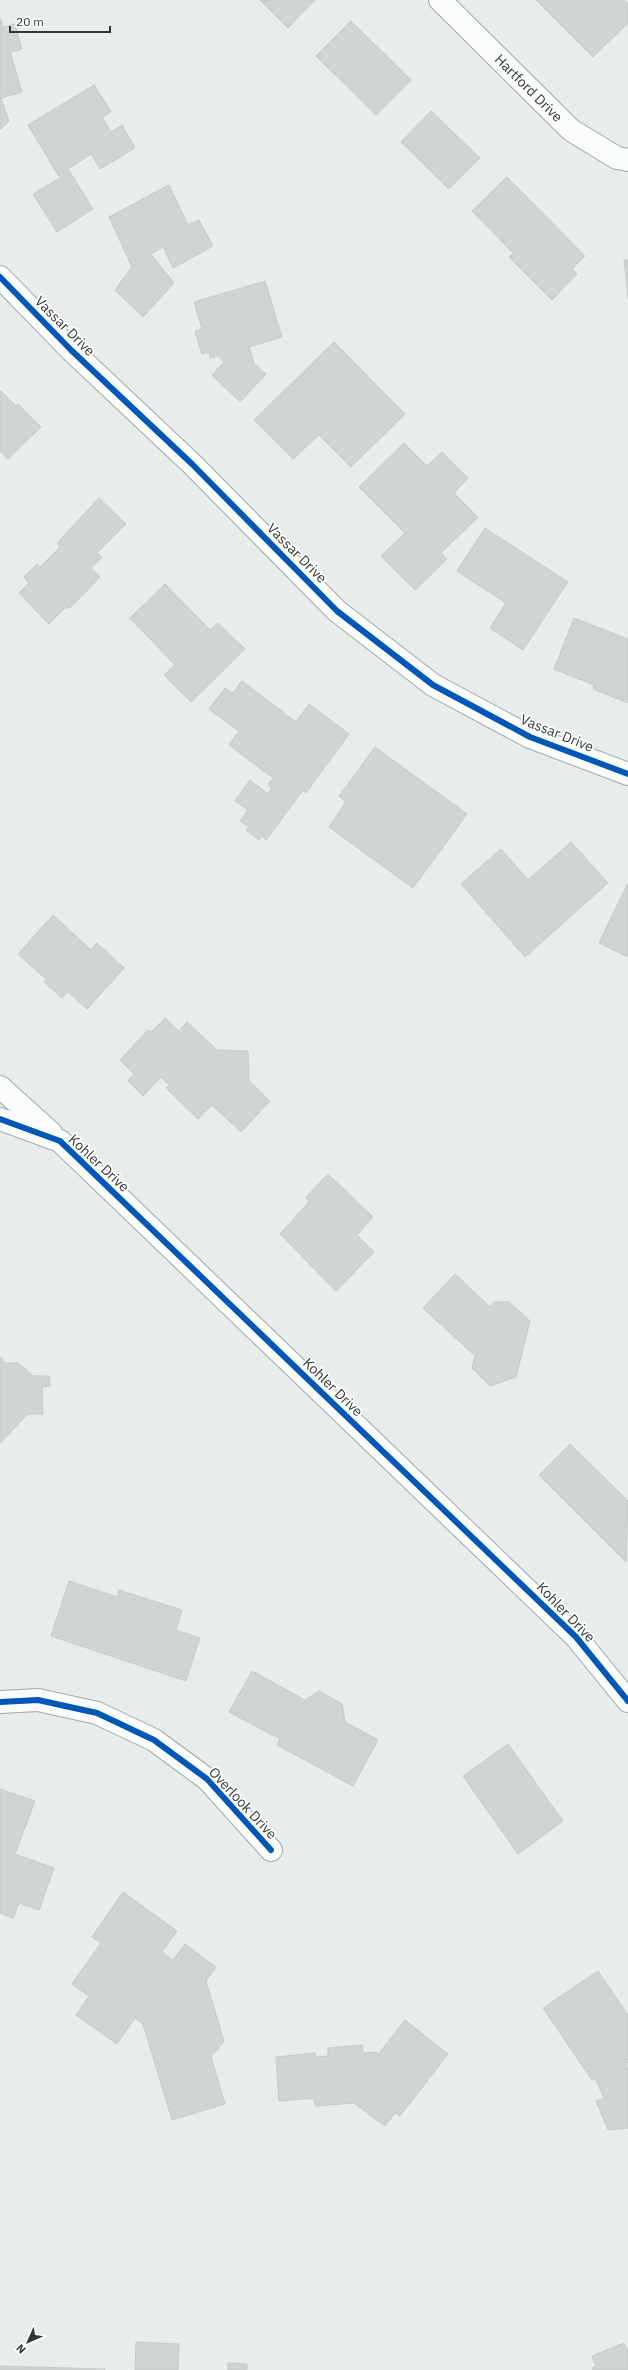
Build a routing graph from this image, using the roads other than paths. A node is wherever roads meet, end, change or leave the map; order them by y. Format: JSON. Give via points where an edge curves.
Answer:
{"nodes":[{"id":1,"x":440,"y":0,"type":"edge"},
{"id":2,"x":628,"y":160,"type":"edge"},
{"id":3,"x":0,"y":277,"type":"edge"},
{"id":4,"x":628,"y":774,"type":"edge"},
{"id":5,"x":0,"y":1087,"type":"edge"},
{"id":6,"x":0,"y":1119,"type":"edge"},
{"id":7,"x":60,"y":1141,"type":"junction"},
{"id":8,"x":628,"y":1701,"type":"edge"},
{"id":9,"x":0,"y":1702,"type":"edge"},
{"id":10,"x":271,"y":1850,"type":"dead end"}],
"edges":[{"from":1,"to":2,"type":"street","name":"Hartford Drive","via":[[571,130],[617,158]]},
{"from":3,"to":4,"type":"street","name":"Vassar Drive","via":[[71,350],[192,464],[337,611],[433,685],[530,737]]},
{"from":5,"to":7,"type":"street"},
{"from":6,"to":7,"type":"street","name":"Kohler Drive"},
{"from":7,"to":8,"type":"street","name":"Kohler Drive","via":[[576,1637]]},
{"from":9,"to":10,"type":"street","name":"Overlook Drive","via":[[38,1700],[97,1713],[154,1740],[207,1779]]}]}
